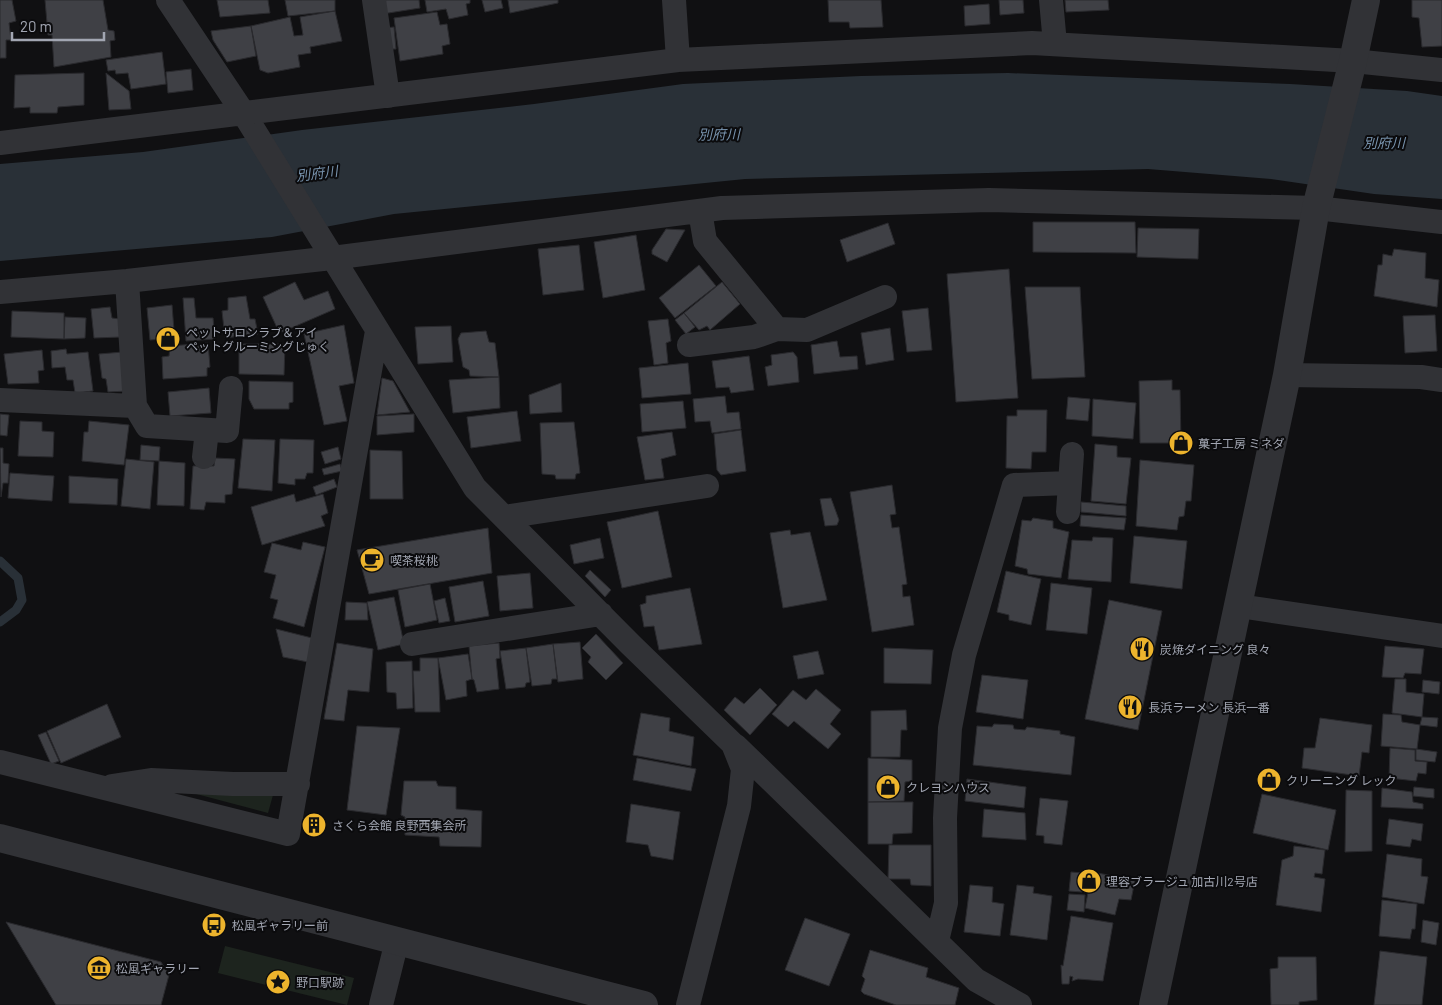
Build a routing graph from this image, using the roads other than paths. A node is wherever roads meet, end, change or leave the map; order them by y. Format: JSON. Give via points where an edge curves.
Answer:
{"nodes":[{"id":1,"x":168,"y":0,"type":"edge"},
{"id":2,"x":374,"y":0,"type":"edge"},
{"id":3,"x":674,"y":0,"type":"edge"},
{"id":4,"x":1051,"y":0,"type":"edge"},
{"id":5,"x":1366,"y":0,"type":"edge"},
{"id":6,"x":1055,"y":44,"type":"junction"},
{"id":7,"x":678,"y":60,"type":"junction"},
{"id":8,"x":1353,"y":61,"type":"junction"},
{"id":9,"x":1442,"y":70,"type":"edge"},
{"id":10,"x":388,"y":96,"type":"junction"},
{"id":11,"x":244,"y":114,"type":"junction"},
{"id":12,"x":0,"y":143,"type":"edge"},
{"id":13,"x":1316,"y":208,"type":"junction"},
{"id":14,"x":700,"y":211,"type":"junction"},
{"id":15,"x":1442,"y":222,"type":"edge"},
{"id":16,"x":332,"y":258,"type":"junction"},
{"id":17,"x":127,"y":282,"type":"junction"},
{"id":18,"x":0,"y":292,"type":"edge"},
{"id":19,"x":885,"y":297,"type":"dead end"},
{"id":20,"x":777,"y":329,"type":"junction"},
{"id":21,"x":377,"y":331,"type":"junction"},
{"id":22,"x":690,"y":345,"type":"dead end"},
{"id":23,"x":1287,"y":375,"type":"junction"},
{"id":24,"x":1442,"y":380,"type":"edge"},
{"id":25,"x":231,"y":388,"type":"dead end"},
{"id":26,"x":0,"y":400,"type":"edge"},
{"id":27,"x":136,"y":406,"type":"junction"},
{"id":28,"x":207,"y":430,"type":"junction"},
{"id":29,"x":1072,"y":454,"type":"dead end"},
{"id":30,"x":204,"y":458,"type":"dead end"},
{"id":31,"x":1069,"y":483,"type":"junction"},
{"id":32,"x":707,"y":486,"type":"dead end"},
{"id":33,"x":1068,"y":512,"type":"dead end"},
{"id":34,"x":504,"y":517,"type":"junction"},
{"id":35,"x":1239,"y":606,"type":"junction"},
{"id":36,"x":600,"y":614,"type":"junction"},
{"id":37,"x":1442,"y":636,"type":"edge"},
{"id":38,"x":412,"y":644,"type":"dead end"},
{"id":39,"x":733,"y":744,"type":"junction"},
{"id":40,"x":0,"y":762,"type":"edge"},
{"id":41,"x":298,"y":784,"type":"junction"},
{"id":42,"x":100,"y":787,"type":"junction"},
{"id":43,"x":0,"y":838,"type":"edge"},
{"id":44,"x":397,"y":941,"type":"junction"},
{"id":45,"x":937,"y":941,"type":"junction"},
{"id":46,"x":381,"y":1005,"type":"edge"},
{"id":47,"x":644,"y":1005,"type":"edge"},
{"id":48,"x":688,"y":1005,"type":"edge"},
{"id":49,"x":1020,"y":1005,"type":"edge"},
{"id":50,"x":1153,"y":1005,"type":"edge"}],
"edges":[{"from":1,"to":11,"type":"street"},
{"from":2,"to":10,"type":"street"},
{"from":3,"to":7,"type":"street"},
{"from":4,"to":6,"type":"street"},
{"from":5,"to":8,"type":"street"},
{"from":6,"to":7,"type":"street"},
{"from":6,"to":8,"type":"street"},
{"from":7,"to":10,"type":"street"},
{"from":8,"to":9,"type":"street"},
{"from":8,"to":13,"type":"street"},
{"from":10,"to":11,"type":"street"},
{"from":11,"to":12,"type":"street"},
{"from":11,"to":16,"type":"street"},
{"from":13,"to":14,"type":"street","via":[[989,200],[732,207]]},
{"from":13,"to":15,"type":"street"},
{"from":13,"to":23,"type":"street"},
{"from":14,"to":16,"type":"street"},
{"from":14,"to":20,"type":"street","via":[[706,241]]},
{"from":16,"to":17,"type":"street"},
{"from":16,"to":21,"type":"street"},
{"from":17,"to":18,"type":"street"},
{"from":17,"to":27,"type":"street"},
{"from":19,"to":20,"type":"street","via":[[807,330]]},
{"from":20,"to":22,"type":"street","via":[[754,337]]},
{"from":21,"to":34,"type":"street","via":[[475,488]]},
{"from":21,"to":41,"type":"street"},
{"from":23,"to":24,"type":"street"},
{"from":23,"to":35,"type":"street"},
{"from":25,"to":28,"type":"street","via":[[227,431]]},
{"from":26,"to":27,"type":"street"},
{"from":27,"to":28,"type":"street","via":[[147,426]]},
{"from":28,"to":30,"type":"street"},
{"from":29,"to":31,"type":"street"},
{"from":31,"to":33,"type":"street"},
{"from":31,"to":45,"type":"street","via":[[1014,486],[970,600],[964,655],[950,728],[942,747],[946,903]]},
{"from":32,"to":34,"type":"street"},
{"from":34,"to":36,"type":"street"},
{"from":35,"to":37,"type":"street"},
{"from":35,"to":50,"type":"street"},
{"from":36,"to":38,"type":"street"},
{"from":36,"to":39,"type":"street"},
{"from":39,"to":45,"type":"street"},
{"from":39,"to":48,"type":"street","via":[[743,769],[739,806]]},
{"from":40,"to":42,"type":"street"},
{"from":41,"to":42,"type":"street","via":[[152,780]]},
{"from":41,"to":42,"type":"street","via":[[288,834]]},
{"from":43,"to":44,"type":"street"},
{"from":44,"to":46,"type":"street"},
{"from":44,"to":47,"type":"street"},
{"from":45,"to":49,"type":"street","via":[[976,980]]}]}
